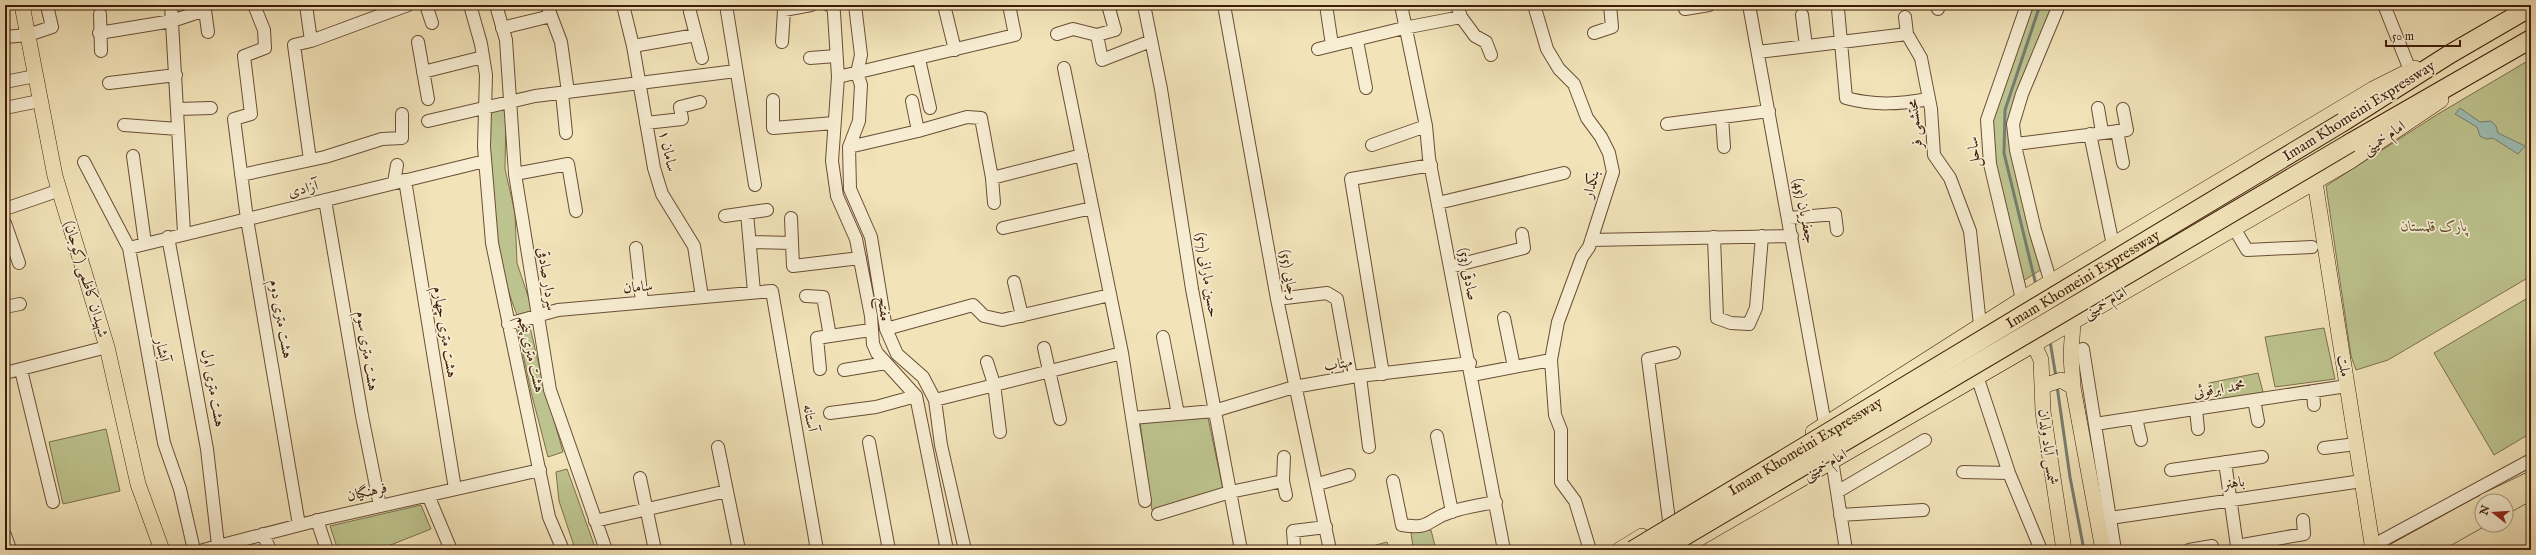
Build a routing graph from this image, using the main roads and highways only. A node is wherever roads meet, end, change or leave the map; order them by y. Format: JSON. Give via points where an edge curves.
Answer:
{"nodes":[{"id":1,"x":22,"y":5,"type":"edge"},
{"id":2,"x":2531,"y":7,"type":"edge"},
{"id":3,"x":2528,"y":41,"type":"edge"},
{"id":4,"x":2450,"y":54,"type":"junction"},
{"id":5,"x":2315,"y":182,"type":"junction"},
{"id":6,"x":2148,"y":224,"type":"junction"},
{"id":7,"x":2127,"y":237,"type":"junction"},
{"id":8,"x":2170,"y":265,"type":"junction"},
{"id":9,"x":2151,"y":276,"type":"junction"},
{"id":10,"x":2073,"y":322,"type":"junction"},
{"id":11,"x":2034,"y":344,"type":"junction"},
{"id":12,"x":2073,"y":386,"type":"junction"},
{"id":13,"x":2042,"y":390,"type":"junction"},
{"id":14,"x":1749,"y":471,"type":"junction"},
{"id":15,"x":2531,"y":479,"type":"edge"},
{"id":16,"x":2531,"y":492,"type":"edge"},
{"id":17,"x":2502,"y":493,"type":"edge"},
{"id":18,"x":1763,"y":500,"type":"junction"},
{"id":19,"x":2514,"y":502,"type":"edge"},
{"id":20,"x":2474,"y":507,"type":"edge"},
{"id":21,"x":2474,"y":523,"type":"edge"},
{"id":22,"x":2372,"y":548,"type":"edge"},
{"id":23,"x":162,"y":550,"type":"edge"},
{"id":24,"x":1619,"y":550,"type":"edge"},
{"id":25,"x":1633,"y":550,"type":"edge"},
{"id":26,"x":1661,"y":550,"type":"edge"},
{"id":27,"x":1679,"y":550,"type":"edge"},
{"id":28,"x":2064,"y":550,"type":"edge"},
{"id":29,"x":2103,"y":550,"type":"edge"},
{"id":30,"x":2396,"y":550,"type":"edge"},
{"id":31,"x":2426,"y":550,"type":"edge"}],
"edges":[{"from":1,"to":23,"type":"main road","name":"شهیدان کاظمی (کوجان)","via":[[39,101],[60,190],[107,347],[138,484]]},
{"from":2,"to":4,"type":"highway","name":"Imam Khomeini Expressway"},
{"from":3,"to":5,"type":"main road","name":"امام خمینی","via":[[2349,162]]},
{"from":3,"to":26,"type":"highway","name":"Imam Khomeini Expressway","bridge":true},
{"from":4,"to":6,"type":"main road","via":[[2410,70],[2374,89]]},
{"from":4,"to":25,"type":"highway","name":"Imam Khomeini Expressway","bridge":true,"via":[[2343,122]]},
{"from":5,"to":8,"type":"main road","name":"امام خمینی"},
{"from":5,"to":22,"type":"main road","name":"ملت"},
{"from":6,"to":7,"type":"main road"},
{"from":6,"to":8,"type":"main road","via":[[2147,242],[2151,251],[2162,263]]},
{"from":7,"to":9,"type":"main road","via":[[2134,239],[2146,250],[2150,259]]},
{"from":7,"to":14,"type":"main road","via":[[2022,299]]},
{"from":8,"to":9,"type":"main road","name":"امام خمینی"},
{"from":9,"to":10,"type":"main road","name":"امام خمینی"},
{"from":10,"to":11,"type":"main road","name":"امام خمینی"},
{"from":10,"to":12,"type":"main road"},
{"from":11,"to":13,"type":"main road","name":"شمس آباد ولدان","via":[[2040,360]]},
{"from":11,"to":18,"type":"main road","name":"امام خمینی"},
{"from":12,"to":13,"type":"main road","via":[[2061,380],[2046,385]]},
{"from":12,"to":29,"type":"main road"},
{"from":13,"to":28,"type":"main road","name":"شمس آباد ولدان","via":[[2051,472]]},
{"from":14,"to":18,"type":"main road"},
{"from":14,"to":24,"type":"main road"},
{"from":15,"to":17,"type":"main road"},
{"from":16,"to":19,"type":"main road"},
{"from":18,"to":27,"type":"main road","name":"امام خمینی"},
{"from":20,"to":30,"type":"main road"},
{"from":21,"to":31,"type":"main road"}]}
